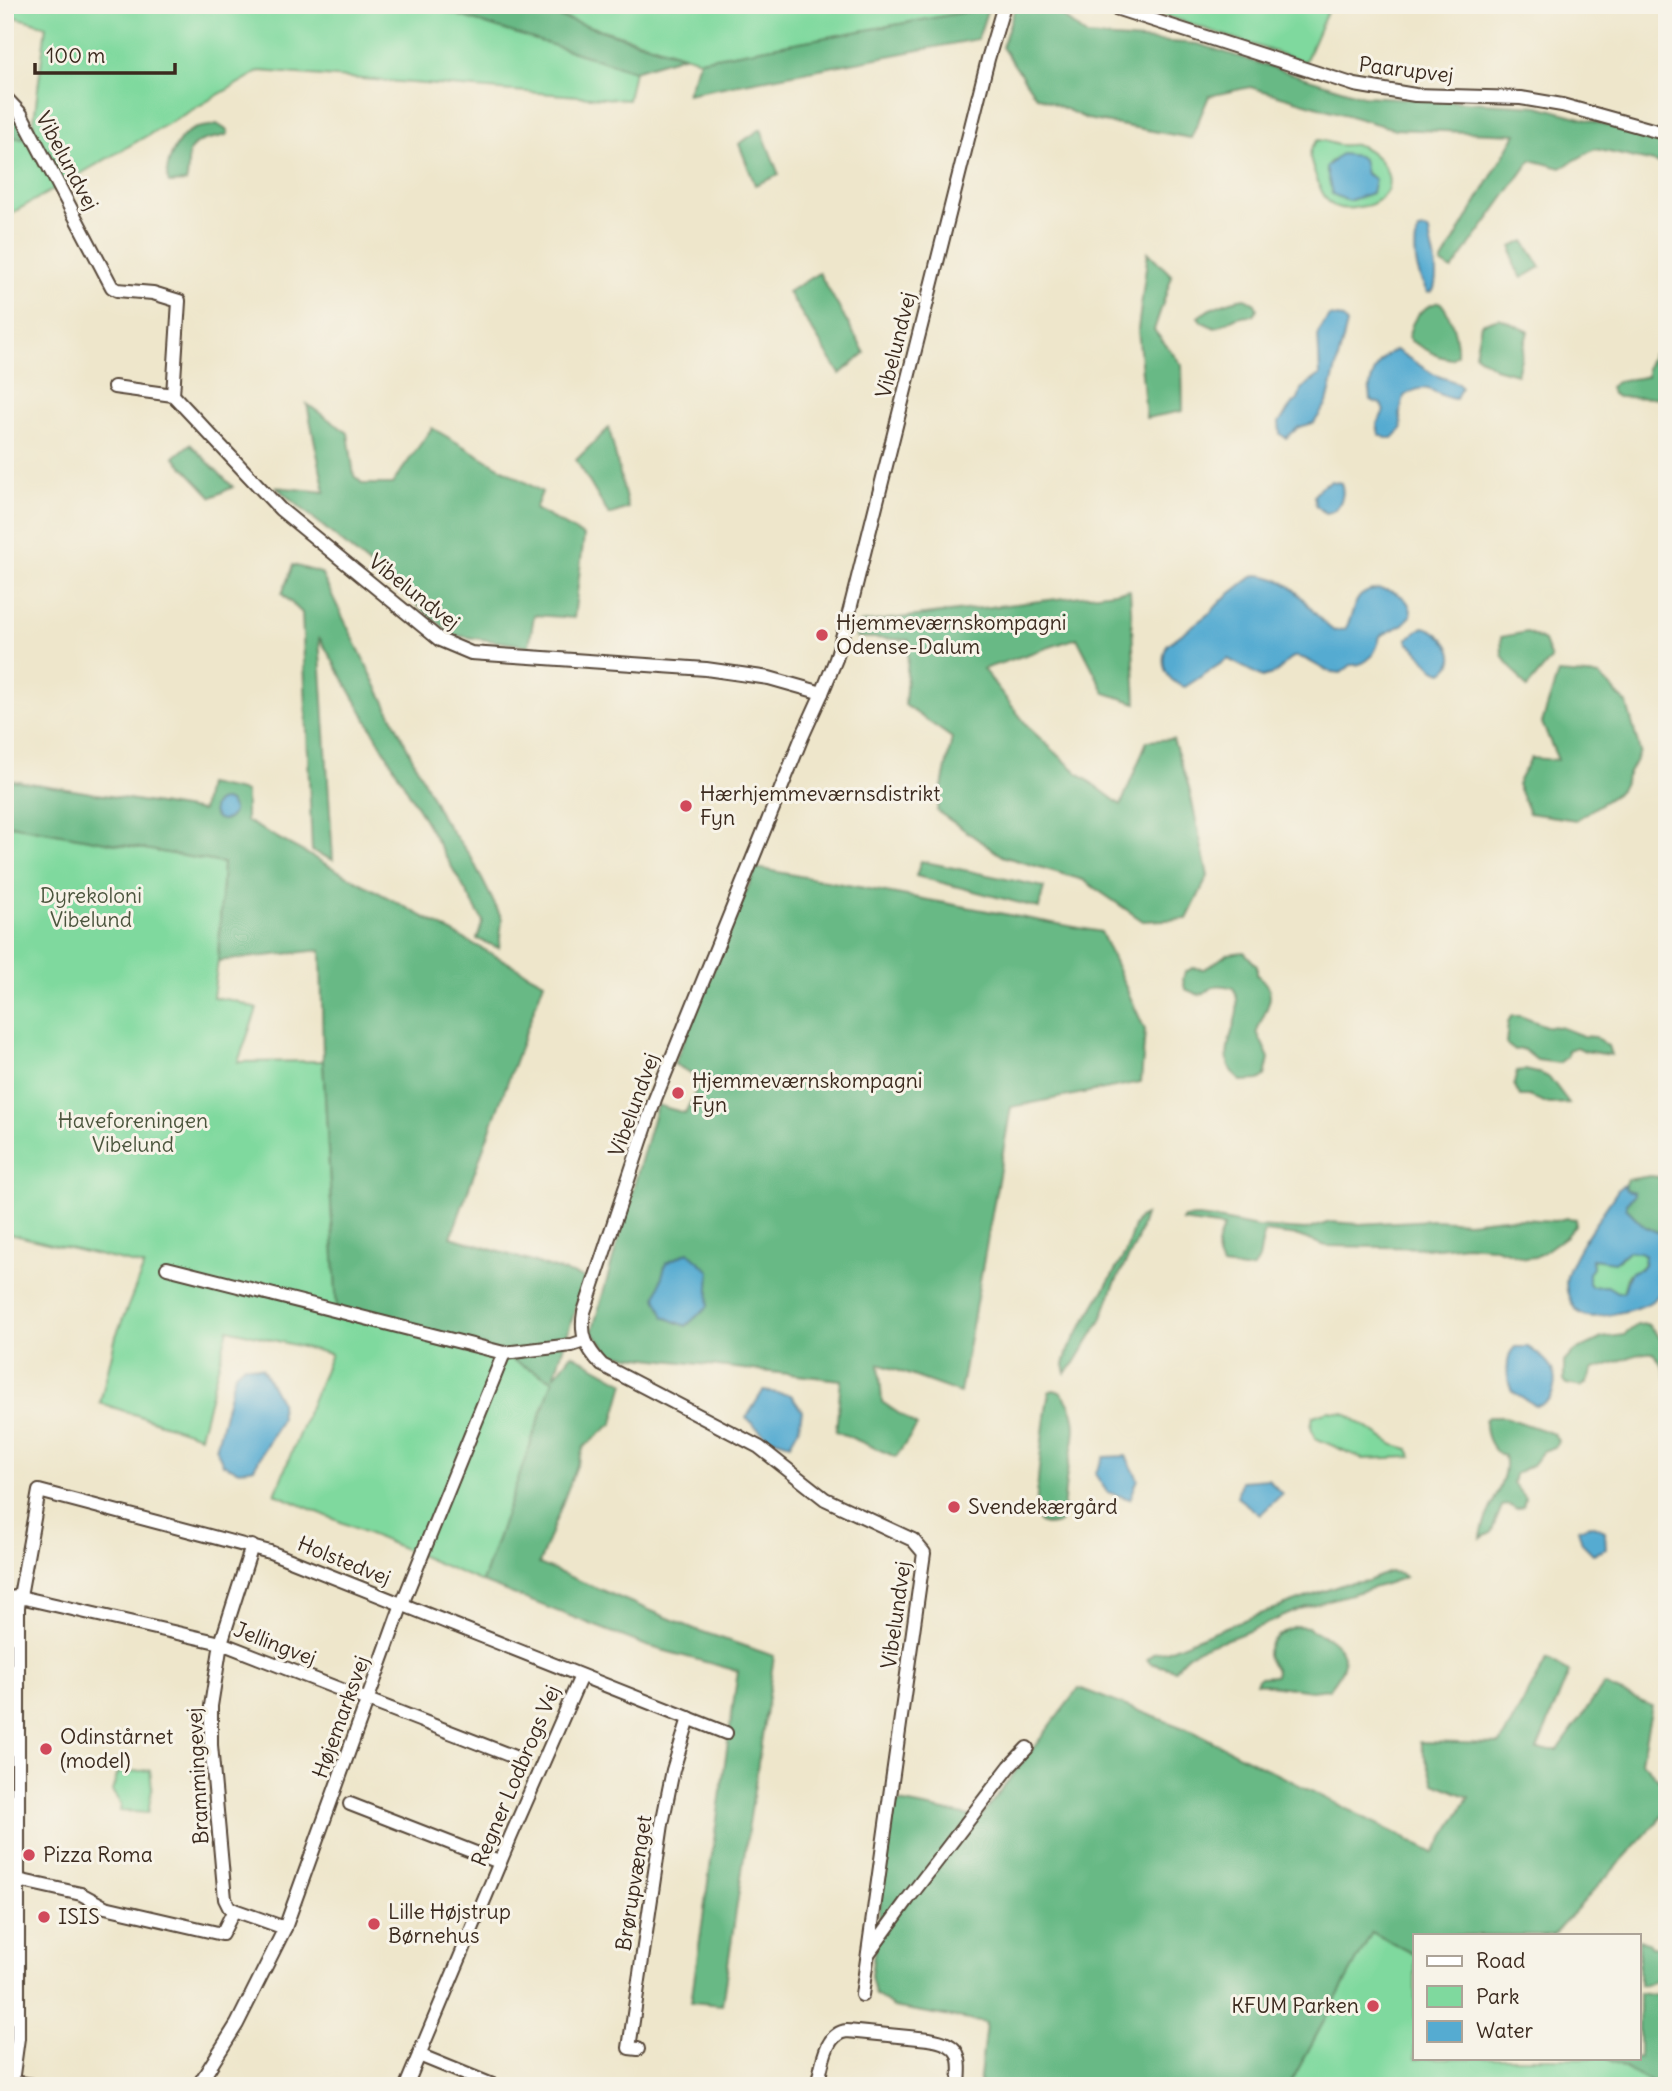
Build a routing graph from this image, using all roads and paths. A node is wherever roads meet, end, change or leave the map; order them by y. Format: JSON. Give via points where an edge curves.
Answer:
{"nodes":[{"id":1,"x":1004,"y":5,"type":"edge"},
{"id":2,"x":1106,"y":5,"type":"edge"},
{"id":3,"x":5,"y":97,"type":"edge"},
{"id":4,"x":1667,"y":135,"type":"edge"},
{"id":5,"x":114,"y":387,"type":"dead end"},
{"id":6,"x":173,"y":395,"type":"junction"},
{"id":7,"x":822,"y":693,"type":"junction"},
{"id":8,"x":167,"y":1268,"type":"dead end"},
{"id":9,"x":584,"y":1342,"type":"junction"},
{"id":10,"x":504,"y":1353,"type":"junction"},
{"id":11,"x":252,"y":1546,"type":"junction"},
{"id":12,"x":20,"y":1597,"type":"junction"},
{"id":13,"x":5,"y":1598,"type":"edge"},
{"id":14,"x":402,"y":1604,"type":"junction"},
{"id":15,"x":221,"y":1643,"type":"junction"},
{"id":16,"x":580,"y":1676,"type":"junction"},
{"id":17,"x":367,"y":1700,"type":"junction"},
{"id":18,"x":690,"y":1718,"type":"junction"},
{"id":19,"x":726,"y":1732,"type":"dead end"},
{"id":20,"x":1027,"y":1748,"type":"dead end"},
{"id":21,"x":522,"y":1760,"type":"dead end"},
{"id":22,"x":350,"y":1804,"type":"dead end"},
{"id":23,"x":499,"y":1862,"type":"junction"},
{"id":24,"x":18,"y":1880,"type":"junction"},
{"id":25,"x":234,"y":1910,"type":"junction"},
{"id":26,"x":285,"y":1928,"type":"junction"},
{"id":27,"x":866,"y":1958,"type":"junction"},
{"id":28,"x":862,"y":1995,"type":"dead end"},
{"id":29,"x":638,"y":2049,"type":"dead end"},
{"id":30,"x":419,"y":2055,"type":"junction"},
{"id":31,"x":9,"y":2082,"type":"edge"},
{"id":32,"x":40,"y":2086,"type":"edge"},
{"id":33,"x":198,"y":2086,"type":"edge"},
{"id":34,"x":406,"y":2086,"type":"edge"},
{"id":35,"x":495,"y":2086,"type":"edge"},
{"id":36,"x":817,"y":2086,"type":"edge"},
{"id":37,"x":959,"y":2086,"type":"edge"}],
"edges":[{"from":1,"to":7,"type":"street","name":"Vibelundvej","via":[[850,609]]},
{"from":2,"to":4,"type":"street","name":"Paarupvej","via":[[1355,85],[1415,95],[1521,98]]},
{"from":3,"to":6,"type":"street","name":"Vibelundvej","via":[[21,114],[111,287],[179,301]]},
{"from":5,"to":6,"type":"street"},
{"from":6,"to":7,"type":"street","name":"Vibelundvej","via":[[280,509],[456,649],[706,669],[754,675]]},
{"from":7,"to":9,"type":"street","name":"Vibelundvej","via":[[655,1098],[584,1312]]},
{"from":8,"to":10,"type":"street"},
{"from":9,"to":10,"type":"street"},
{"from":9,"to":27,"type":"street","name":"Vibelundvej","via":[[602,1365],[759,1447],[825,1499],[913,1540],[924,1553]]},
{"from":10,"to":14,"type":"street","name":"Højemarksvej"},
{"from":11,"to":12,"type":"street","name":"Holstedvej","via":[[39,1491]]},
{"from":11,"to":14,"type":"street","name":"Holstedvej"},
{"from":11,"to":15,"type":"street","name":"Brammingevej"},
{"from":12,"to":13,"type":"street","name":"Jellingvej"},
{"from":12,"to":15,"type":"street","name":"Jellingvej"},
{"from":12,"to":24,"type":"street"},
{"from":14,"to":16,"type":"street","name":"Holstedvej"},
{"from":14,"to":17,"type":"street","name":"Højemarksvej"},
{"from":15,"to":17,"type":"street","name":"Jellingvej"},
{"from":15,"to":25,"type":"street","name":"Brammingevej","via":[[211,1706],[211,1745],[225,1899]]},
{"from":16,"to":18,"type":"street","name":"Holstedvej"},
{"from":16,"to":23,"type":"street","name":"Regner Lodbrogs Vej"},
{"from":17,"to":21,"type":"street","name":"Jellingvej"},
{"from":17,"to":26,"type":"street","name":"Højemarksvej"},
{"from":18,"to":19,"type":"street","name":"Holstedvej"},
{"from":18,"to":29,"type":"street","name":"Brørupvænget","via":[[662,1824],[629,2048]]},
{"from":20,"to":27,"type":"street","name":"Vibelundvej"},
{"from":22,"to":23,"type":"street"},
{"from":23,"to":30,"type":"street","name":"Regner Lodbrogs Vej"},
{"from":24,"to":25,"type":"street","via":[[80,1894],[105,1908],[222,1934]]},
{"from":24,"to":31,"type":"street","via":[[18,2038]]},
{"from":25,"to":26,"type":"street"},
{"from":26,"to":33,"type":"street","name":"Højemarksvej","via":[[237,2024]]},
{"from":27,"to":28,"type":"street","name":"Vibelundvej"},
{"from":30,"to":34,"type":"street","name":"Regner Lodbrogs Vej"},
{"from":30,"to":35,"type":"street"},
{"from":31,"to":32,"type":"street"},
{"from":36,"to":37,"type":"street","via":[[828,2045],[842,2031],[942,2041],[959,2053]]}]}
